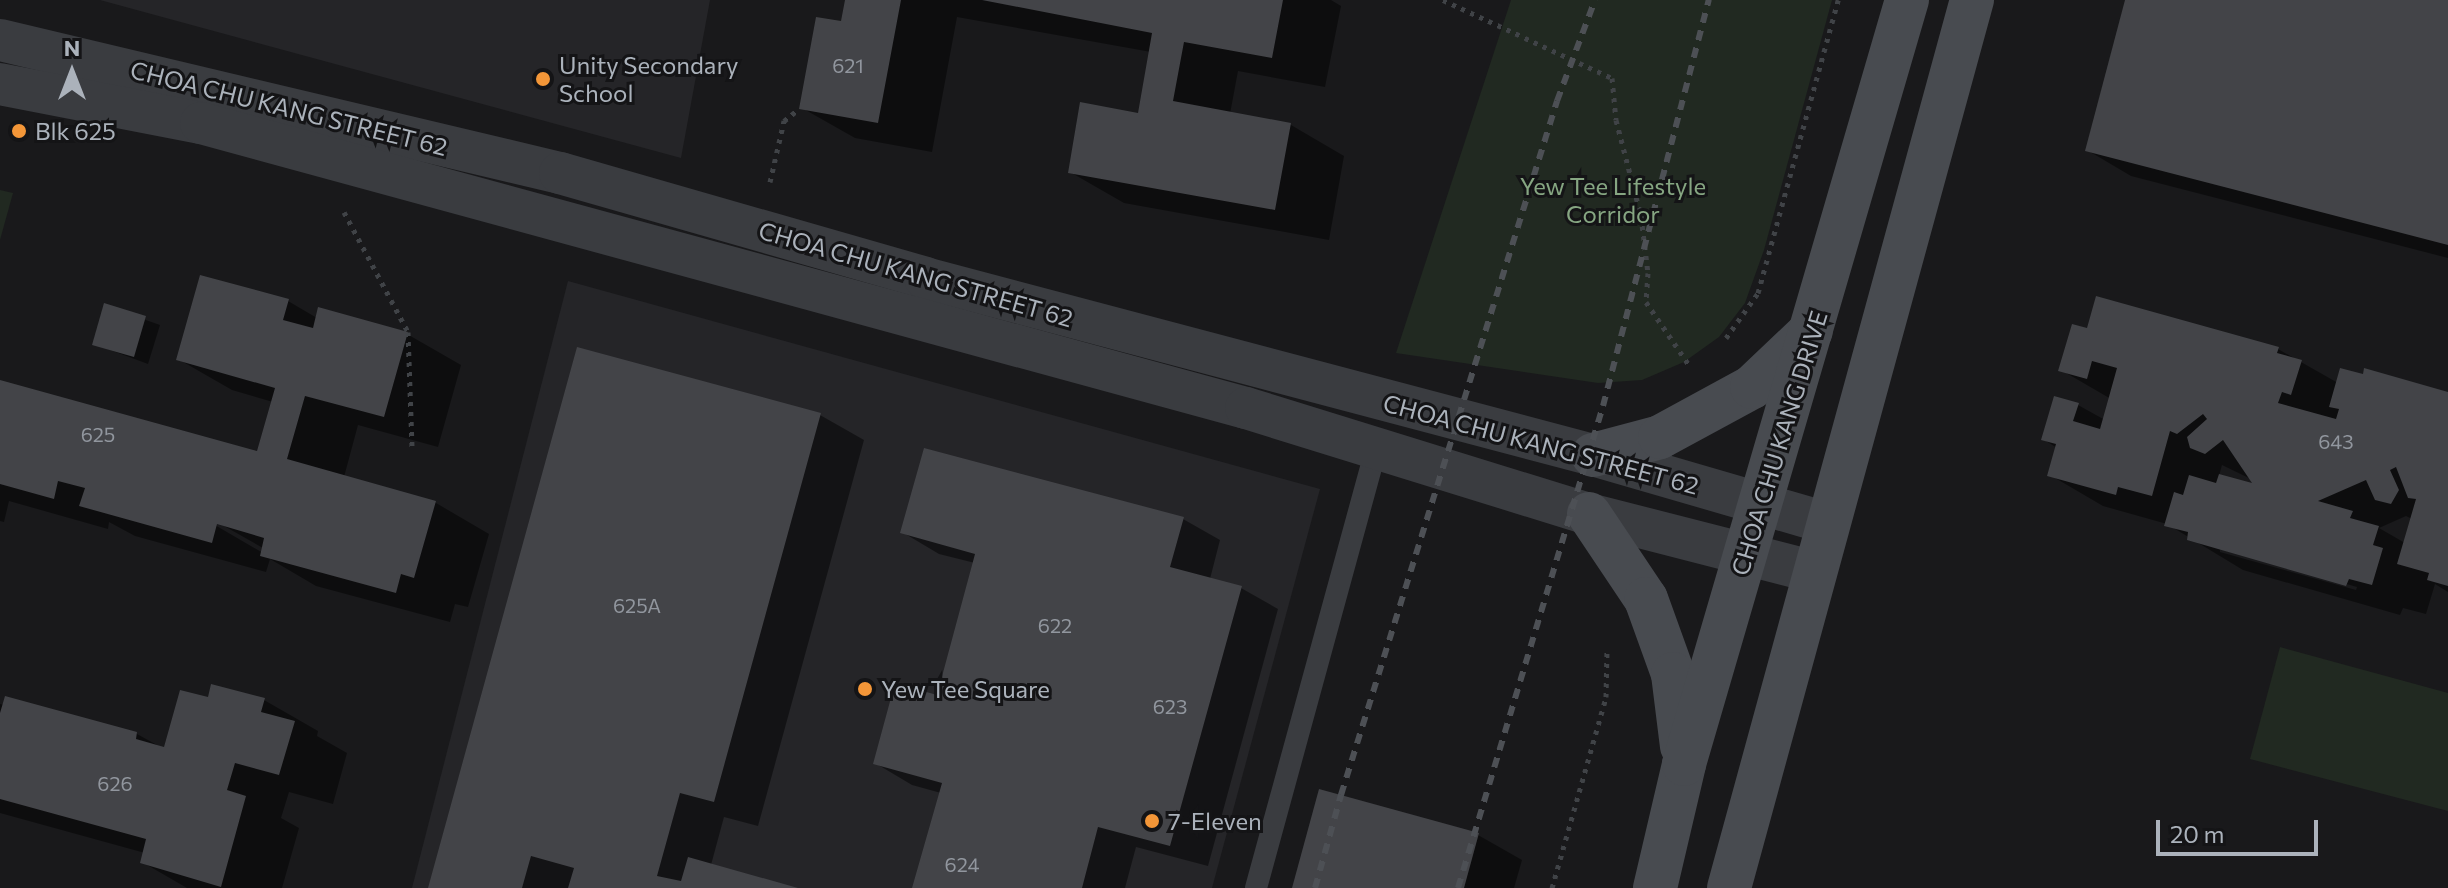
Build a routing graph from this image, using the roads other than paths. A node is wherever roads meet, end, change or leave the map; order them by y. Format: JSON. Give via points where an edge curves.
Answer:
{"nodes":[{"id":1,"x":1907,"y":0,"type":"edge"},
{"id":2,"x":1972,"y":0,"type":"edge"},
{"id":3,"x":0,"y":40,"type":"edge"},
{"id":4,"x":0,"y":84,"type":"edge"},
{"id":5,"x":206,"y":106,"type":"junction"},
{"id":6,"x":1813,"y":329,"type":"junction"},
{"id":7,"x":1377,"y":447,"type":"junction"},
{"id":8,"x":1593,"y":455,"type":"junction"},
{"id":9,"x":1761,"y":506,"type":"junction"},
{"id":10,"x":1589,"y":514,"type":"junction"},
{"id":11,"x":1827,"y":523,"type":"junction"},
{"id":12,"x":1747,"y":554,"type":"junction"},
{"id":13,"x":1815,"y":572,"type":"junction"},
{"id":14,"x":1684,"y":764,"type":"junction"},
{"id":15,"x":1256,"y":888,"type":"edge"},
{"id":16,"x":1655,"y":888,"type":"edge"},
{"id":17,"x":1729,"y":888,"type":"edge"}],
"edges":[{"from":1,"to":6,"type":"main road","name":"CHOA CHU KANG DRIVE"},
{"from":2,"to":11,"type":"main road"},
{"from":3,"to":5,"type":"street","name":"CHOA CHU KANG STREET 62"},
{"from":4,"to":5,"type":"street","name":"CHOA CHU KANG STREET 62"},
{"from":5,"to":7,"type":"street","name":"CHOA CHU KANG STREET 62"},
{"from":5,"to":8,"type":"street","name":"CHOA CHU KANG STREET 62","via":[[560,173],[925,278]]},
{"from":6,"to":8,"type":"main road","via":[[1752,387],[1660,437]]},
{"from":6,"to":9,"type":"main road","name":"CHOA CHU KANG DRIVE"},
{"from":7,"to":10,"type":"street","name":"CHOA CHU KANG STREET 62"},
{"from":7,"to":15,"type":"lane"},
{"from":8,"to":9,"type":"street","name":"CHOA CHU KANG STREET 62"},
{"from":9,"to":11,"type":"street","name":"CHOA CHU KANG STREET 62"},
{"from":9,"to":12,"type":"main road","name":"CHOA CHU KANG DRIVE"},
{"from":10,"to":12,"type":"street","name":"CHOA CHU KANG STREET 62"},
{"from":10,"to":14,"type":"main road","via":[[1646,599],[1673,674]]},
{"from":11,"to":13,"type":"main road"},
{"from":12,"to":13,"type":"street","name":"CHOA CHU KANG STREET 62"},
{"from":12,"to":14,"type":"main road","name":"CHOA CHU KANG DRIVE"},
{"from":13,"to":17,"type":"main road"},
{"from":14,"to":16,"type":"main road","name":"CHOA CHU KANG DRIVE"}]}
